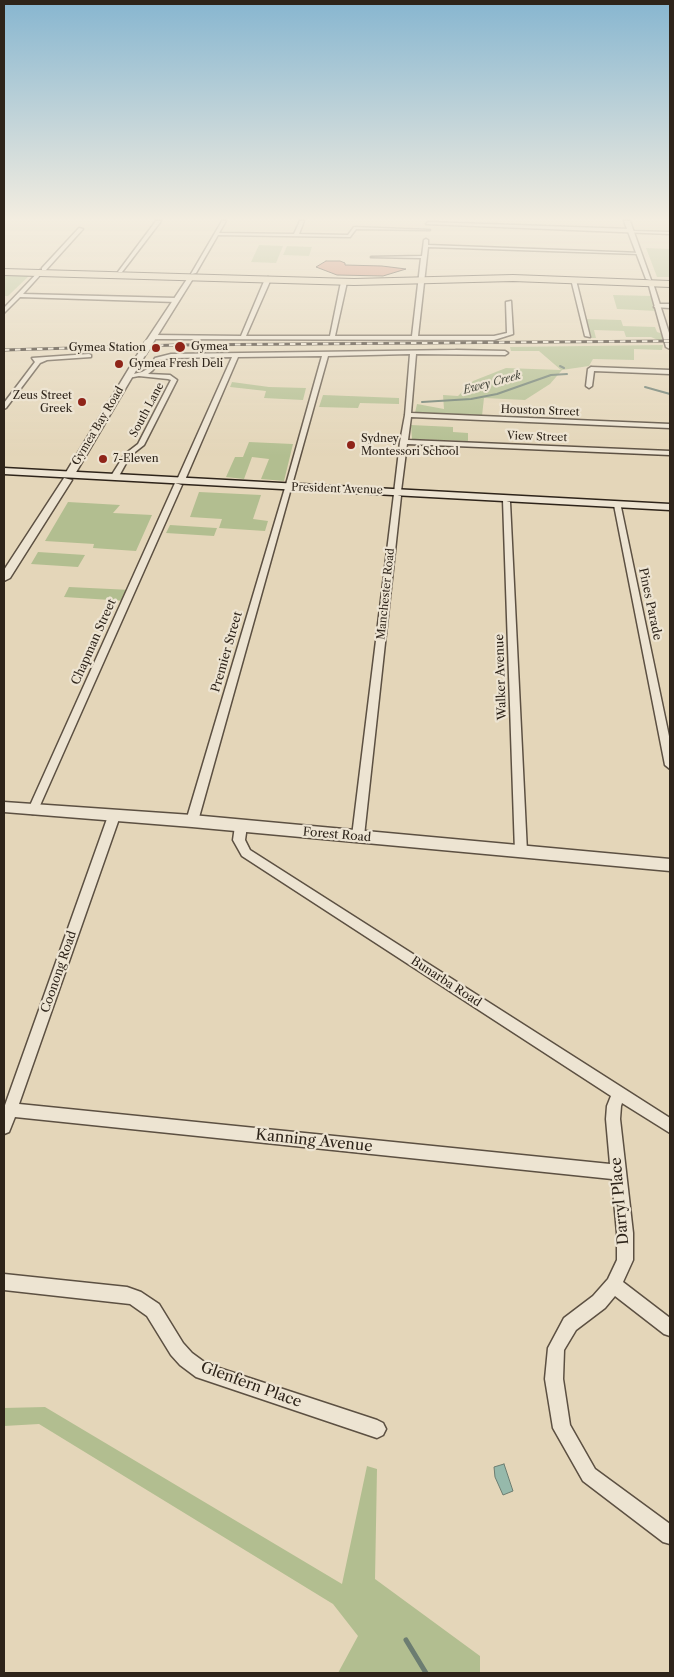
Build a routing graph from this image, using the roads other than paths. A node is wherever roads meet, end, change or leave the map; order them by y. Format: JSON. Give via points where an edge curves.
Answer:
{"nodes":[{"id":1,"x":14,"y":299,"type":"edge"},
{"id":2,"x":153,"y":299,"type":"edge"},
{"id":3,"x":259,"y":299,"type":"edge"},
{"id":4,"x":340,"y":299,"type":"edge"},
{"id":5,"x":420,"y":299,"type":"edge"},
{"id":6,"x":578,"y":299,"type":"edge"},
{"id":7,"x":654,"y":299,"type":"edge"},
{"id":8,"x":176,"y":300,"type":"joint"},
{"id":9,"x":509,"y":302,"type":"dead end"},
{"id":10,"x":656,"y":306,"type":"junction"},
{"id":11,"x":670,"y":306,"type":"edge"},
{"id":12,"x":4,"y":310,"type":"edge"},
{"id":13,"x":667,"y":333,"type":"edge"},
{"id":14,"x":588,"y":336,"type":"dead end"},
{"id":15,"x":243,"y":337,"type":"junction"},
{"id":16,"x":332,"y":338,"type":"junction"},
{"id":17,"x":415,"y":338,"type":"junction"},
{"id":18,"x":148,"y":344,"type":"junction"},
{"id":19,"x":670,"y":347,"type":"edge"},
{"id":20,"x":413,"y":352,"type":"junction"},
{"id":21,"x":505,"y":353,"type":"dead end"},
{"id":22,"x":325,"y":354,"type":"junction"},
{"id":23,"x":236,"y":355,"type":"junction"},
{"id":24,"x":89,"y":356,"type":"dead end"},
{"id":25,"x":670,"y":372,"type":"edge"},
{"id":26,"x":141,"y":375,"type":"junction"},
{"id":27,"x":128,"y":376,"type":"junction"},
{"id":28,"x":589,"y":386,"type":"dead end"},
{"id":29,"x":4,"y":407,"type":"edge"},
{"id":30,"x":408,"y":415,"type":"junction"},
{"id":31,"x":670,"y":426,"type":"edge"},
{"id":32,"x":403,"y":442,"type":"junction"},
{"id":33,"x":670,"y":453,"type":"edge"},
{"id":34,"x":4,"y":471,"type":"edge"},
{"id":35,"x":4,"y":476,"type":"edge"},
{"id":36,"x":115,"y":476,"type":"junction"},
{"id":37,"x":68,"y":477,"type":"junction"},
{"id":38,"x":179,"y":482,"type":"junction"},
{"id":39,"x":287,"y":488,"type":"junction"},
{"id":40,"x":397,"y":494,"type":"junction"},
{"id":41,"x":506,"y":502,"type":"junction"},
{"id":42,"x":617,"y":508,"type":"junction"},
{"id":43,"x":670,"y":508,"type":"edge"},
{"id":44,"x":4,"y":578,"type":"edge"},
{"id":45,"x":670,"y":765,"type":"edge"},
{"id":46,"x":4,"y":807,"type":"edge"},
{"id":47,"x":33,"y":810,"type":"junction"},
{"id":48,"x":114,"y":816,"type":"junction"},
{"id":49,"x":192,"y":821,"type":"junction"},
{"id":50,"x":241,"y":826,"type":"junction"},
{"id":51,"x":358,"y":836,"type":"junction"},
{"id":52,"x":521,"y":852,"type":"junction"},
{"id":53,"x":670,"y":864,"type":"edge"},
{"id":54,"x":620,"y":1094,"type":"junction"},
{"id":55,"x":10,"y":1110,"type":"junction"},
{"id":56,"x":670,"y":1126,"type":"edge"},
{"id":57,"x":4,"y":1127,"type":"edge"},
{"id":58,"x":618,"y":1172,"type":"junction"},
{"id":59,"x":4,"y":1282,"type":"edge"},
{"id":60,"x":614,"y":1285,"type":"junction"},
{"id":61,"x":670,"y":1328,"type":"edge"},
{"id":62,"x":377,"y":1428,"type":"dead end"},
{"id":63,"x":670,"y":1535,"type":"edge"}],
"edges":[{"from":1,"to":12,"type":"street"},
{"from":2,"to":8,"type":"street"},
{"from":3,"to":15,"type":"street"},
{"from":4,"to":16,"type":"street"},
{"from":5,"to":17,"type":"street"},
{"from":6,"to":14,"type":"street"},
{"from":7,"to":10,"type":"street"},
{"from":8,"to":18,"type":"street","name":"Gymea Bay Road"},
{"from":9,"to":17,"type":"street","via":[[508,336]]},
{"from":10,"to":11,"type":"street"},
{"from":10,"to":13,"type":"street"},
{"from":13,"to":19,"type":"street"},
{"from":15,"to":16,"type":"street"},
{"from":15,"to":18,"type":"street"},
{"from":16,"to":17,"type":"street"},
{"from":18,"to":27,"type":"street","name":"Gymea Bay Road"},
{"from":20,"to":21,"type":"street"},
{"from":20,"to":22,"type":"street"},
{"from":20,"to":30,"type":"street","name":"Manchester Road"},
{"from":22,"to":23,"type":"street"},
{"from":22,"to":39,"type":"street","name":"Premier Street"},
{"from":23,"to":26,"type":"street","via":[[165,357],[157,359],[151,369]]},
{"from":23,"to":38,"type":"street","name":"Chapman Street"},
{"from":24,"to":29,"type":"street","via":[[40,360]]},
{"from":25,"to":28,"type":"street","via":[[590,370]]},
{"from":26,"to":27,"type":"street"},
{"from":26,"to":36,"type":"street","name":"South Lane","via":[[170,377],[174,381],[141,445],[127,455]]},
{"from":27,"to":37,"type":"street","name":"Gymea Bay Road"},
{"from":30,"to":31,"type":"street","name":"Houston Street"},
{"from":30,"to":32,"type":"street","name":"Manchester Road"},
{"from":32,"to":33,"type":"street","name":"View Street"},
{"from":32,"to":40,"type":"street","name":"Manchester Road"},
{"from":34,"to":37,"type":"main road","name":"President Avenue"},
{"from":35,"to":37,"type":"main road","name":"President Avenue"},
{"from":36,"to":37,"type":"main road","name":"President Avenue"},
{"from":36,"to":38,"type":"main road","name":"President Avenue"},
{"from":37,"to":38,"type":"main road","name":"President Avenue"},
{"from":37,"to":44,"type":"street","name":"Gymea Bay Road"},
{"from":38,"to":39,"type":"main road","name":"President Avenue"},
{"from":38,"to":47,"type":"street","name":"Chapman Street"},
{"from":39,"to":40,"type":"main road","name":"President Avenue"},
{"from":39,"to":49,"type":"street","name":"Premier Street"},
{"from":40,"to":41,"type":"main road","name":"President Avenue"},
{"from":40,"to":43,"type":"main road","name":"President Avenue"},
{"from":40,"to":51,"type":"street","name":"Manchester Road"},
{"from":41,"to":42,"type":"main road","name":"President Avenue"},
{"from":41,"to":52,"type":"street","name":"Walker Avenue"},
{"from":42,"to":43,"type":"main road","name":"President Avenue"},
{"from":42,"to":45,"type":"street","name":"Pines Parade"},
{"from":46,"to":47,"type":"street","name":"Forest Road"},
{"from":47,"to":48,"type":"street","name":"Forest Road"},
{"from":48,"to":49,"type":"street","name":"Forest Road"},
{"from":48,"to":55,"type":"street","name":"Coonong Road"},
{"from":49,"to":50,"type":"street","name":"Forest Road"},
{"from":50,"to":51,"type":"street","name":"Forest Road"},
{"from":50,"to":54,"type":"street","name":"Bunarba Road","via":[[239,840],[246,853]]},
{"from":51,"to":52,"type":"street","name":"Forest Road"},
{"from":52,"to":53,"type":"street","name":"Forest Road"},
{"from":54,"to":56,"type":"street","name":"Bunarba Road"},
{"from":54,"to":58,"type":"street","name":"Darryl Place","via":[[614,1106],[613,1119]]},
{"from":55,"to":57,"type":"street","name":"Coonong Road"},
{"from":55,"to":58,"type":"street","name":"Kanning Avenue"},
{"from":58,"to":60,"type":"street","name":"Darryl Place","via":[[626,1233],[625,1260]]},
{"from":59,"to":62,"type":"street","name":"Glenfern Place","via":[[135,1298],[153,1310],[177,1349],[202,1371]]},
{"from":60,"to":61,"type":"street"},
{"from":60,"to":63,"type":"street","name":"Darryl Place","via":[[599,1302],[570,1324],[556,1348],[554,1379],[562,1428],[589,1475]]}]}
